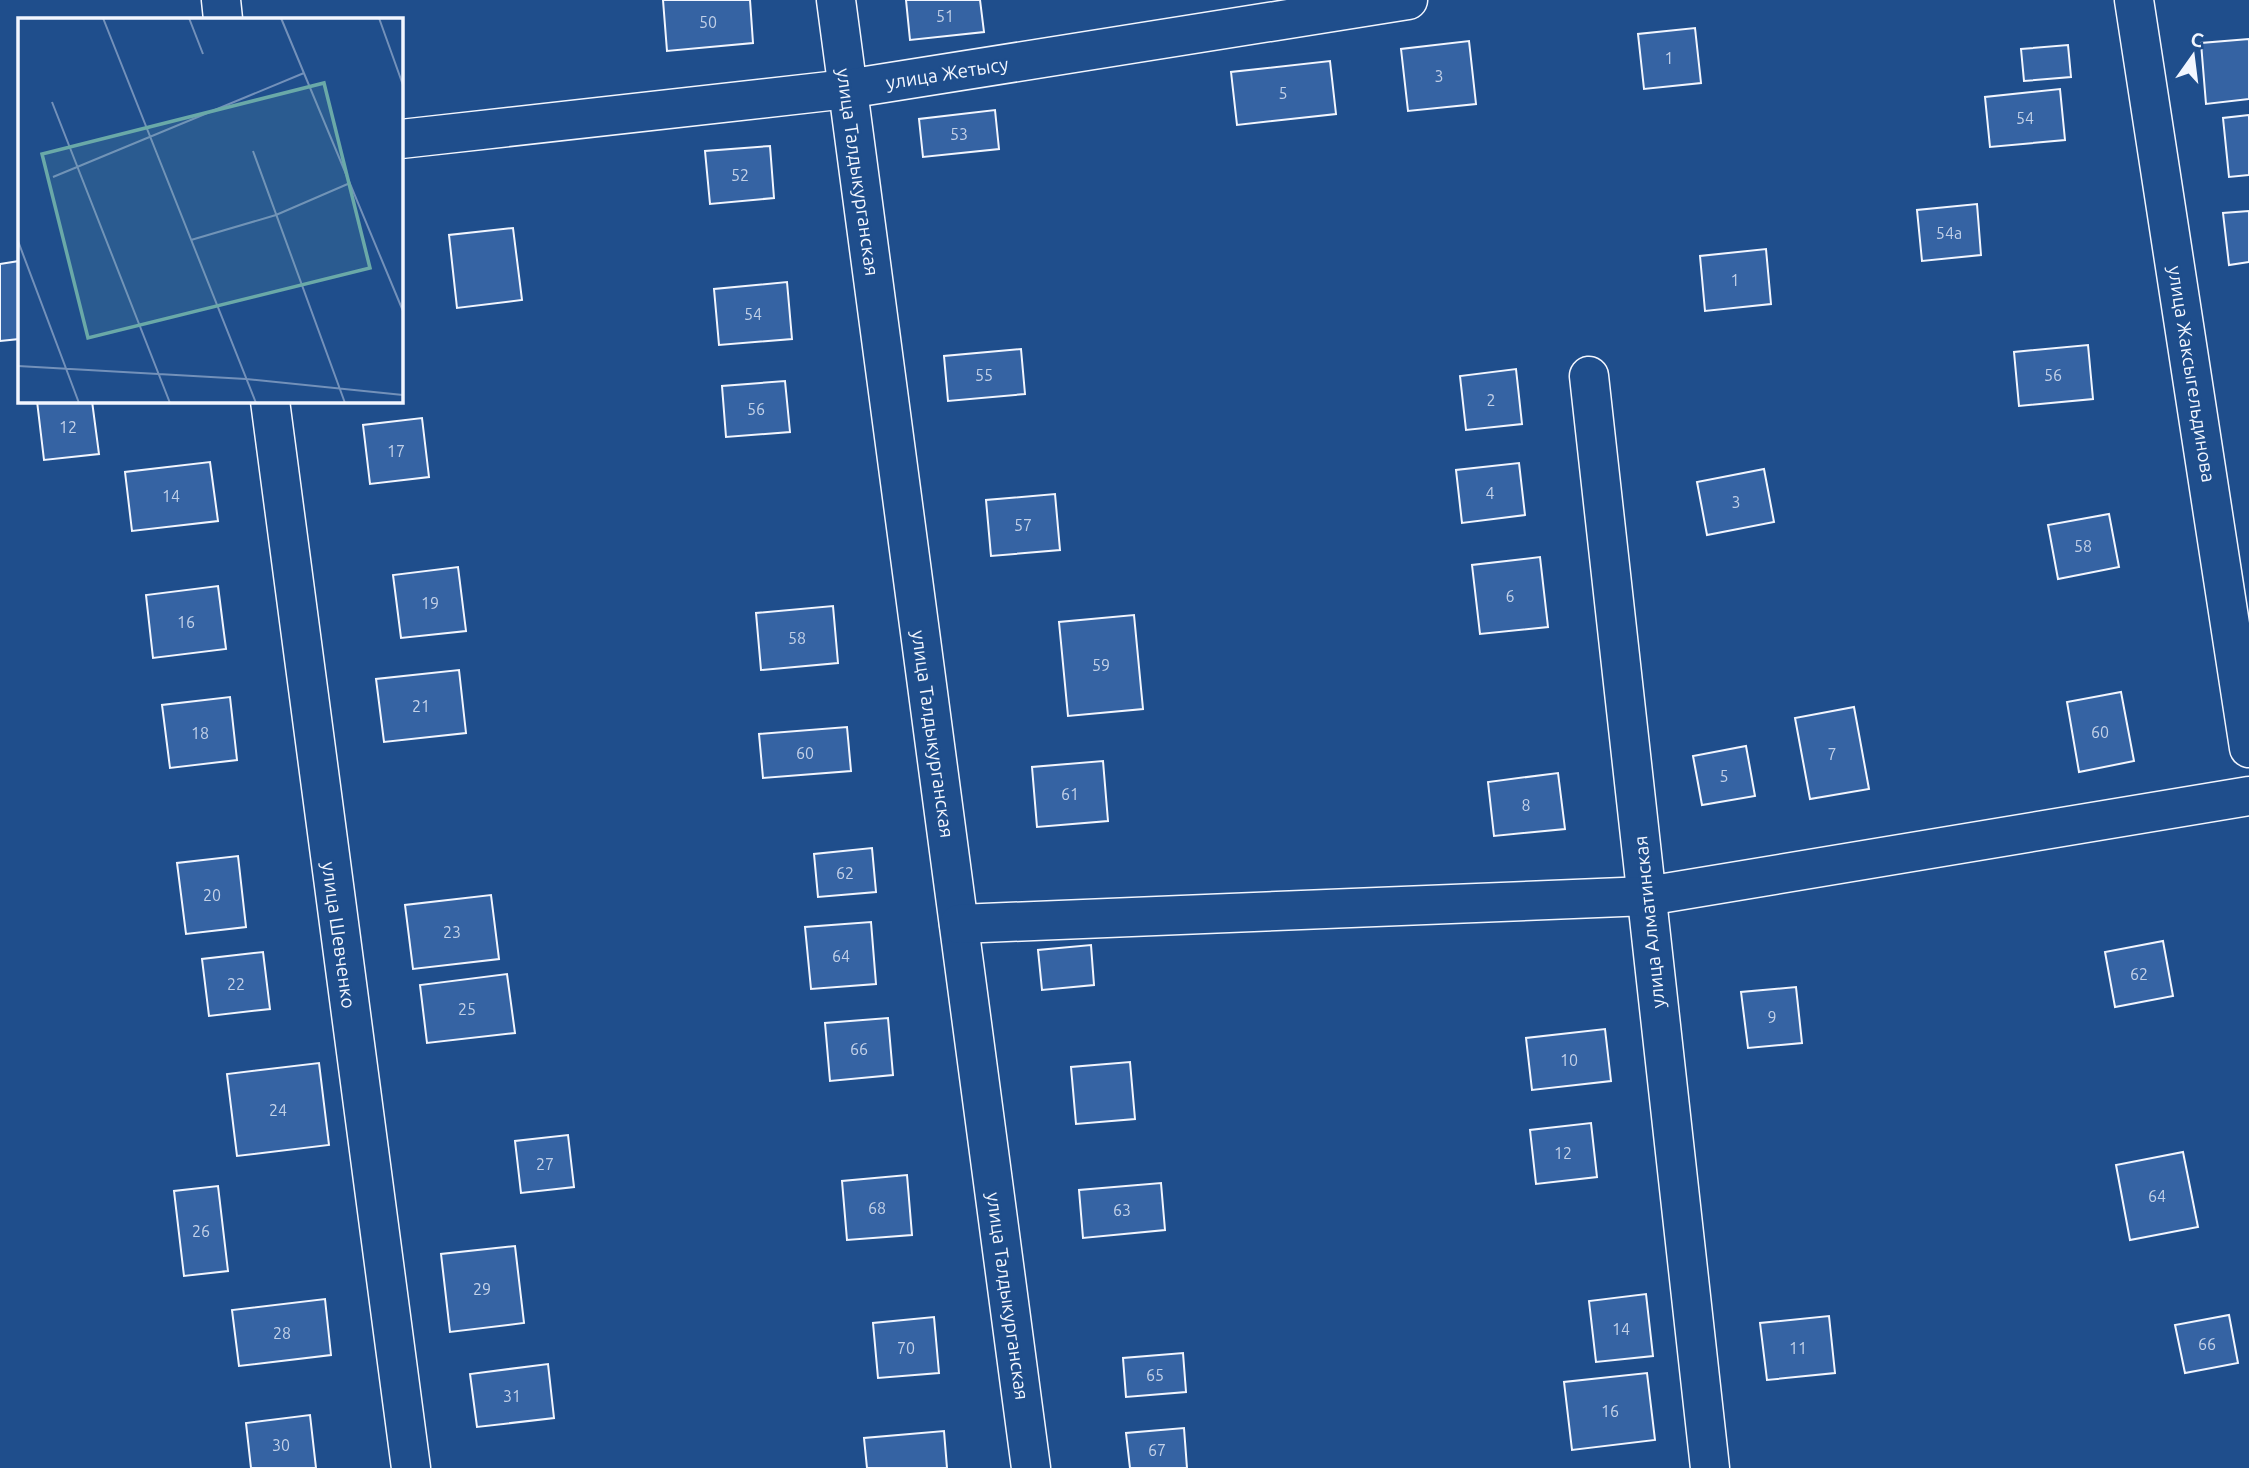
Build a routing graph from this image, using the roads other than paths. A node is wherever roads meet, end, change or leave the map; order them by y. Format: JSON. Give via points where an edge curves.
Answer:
{"nodes":[{"id":1,"x":221,"y":0,"type":"edge"},
{"id":2,"x":836,"y":0,"type":"edge"},
{"id":3,"x":1408,"y":0,"type":"edge"},
{"id":4,"x":2134,"y":0,"type":"edge"},
{"id":5,"x":223,"y":18,"type":"edge"},
{"id":6,"x":848,"y":89,"type":"junction"},
{"id":7,"x":402,"y":139,"type":"edge"},
{"id":8,"x":1589,"y":376,"type":"dead end"},
{"id":9,"x":270,"y":402,"type":"edge"},
{"id":10,"x":2249,"y":748,"type":"edge"},
{"id":11,"x":2249,"y":796,"type":"edge"},
{"id":12,"x":1647,"y":895,"type":"junction"},
{"id":13,"x":958,"y":925,"type":"junction"},
{"id":14,"x":411,"y":1468,"type":"edge"},
{"id":15,"x":1031,"y":1468,"type":"edge"},
{"id":16,"x":1710,"y":1468,"type":"edge"}],
"edges":[{"from":1,"to":5,"type":"street"},
{"from":2,"to":6,"type":"street","name":"улица Талдыкурганская"},
{"from":3,"to":6,"type":"street","name":"улица Жетысу"},
{"from":4,"to":10,"type":"street","name":"улица Жаксыгельдинова"},
{"from":6,"to":7,"type":"street","name":"улица Жетысу"},
{"from":6,"to":13,"type":"street","name":"улица Талдыкурганская"},
{"from":8,"to":12,"type":"street","name":"улица Алматинская"},
{"from":9,"to":14,"type":"street","name":"улица Шевченко"},
{"from":11,"to":12,"type":"street"},
{"from":12,"to":13,"type":"street"},
{"from":12,"to":16,"type":"street","name":"улица Алматинская"},
{"from":13,"to":15,"type":"street","name":"улица Талдыкурганская"}]}
